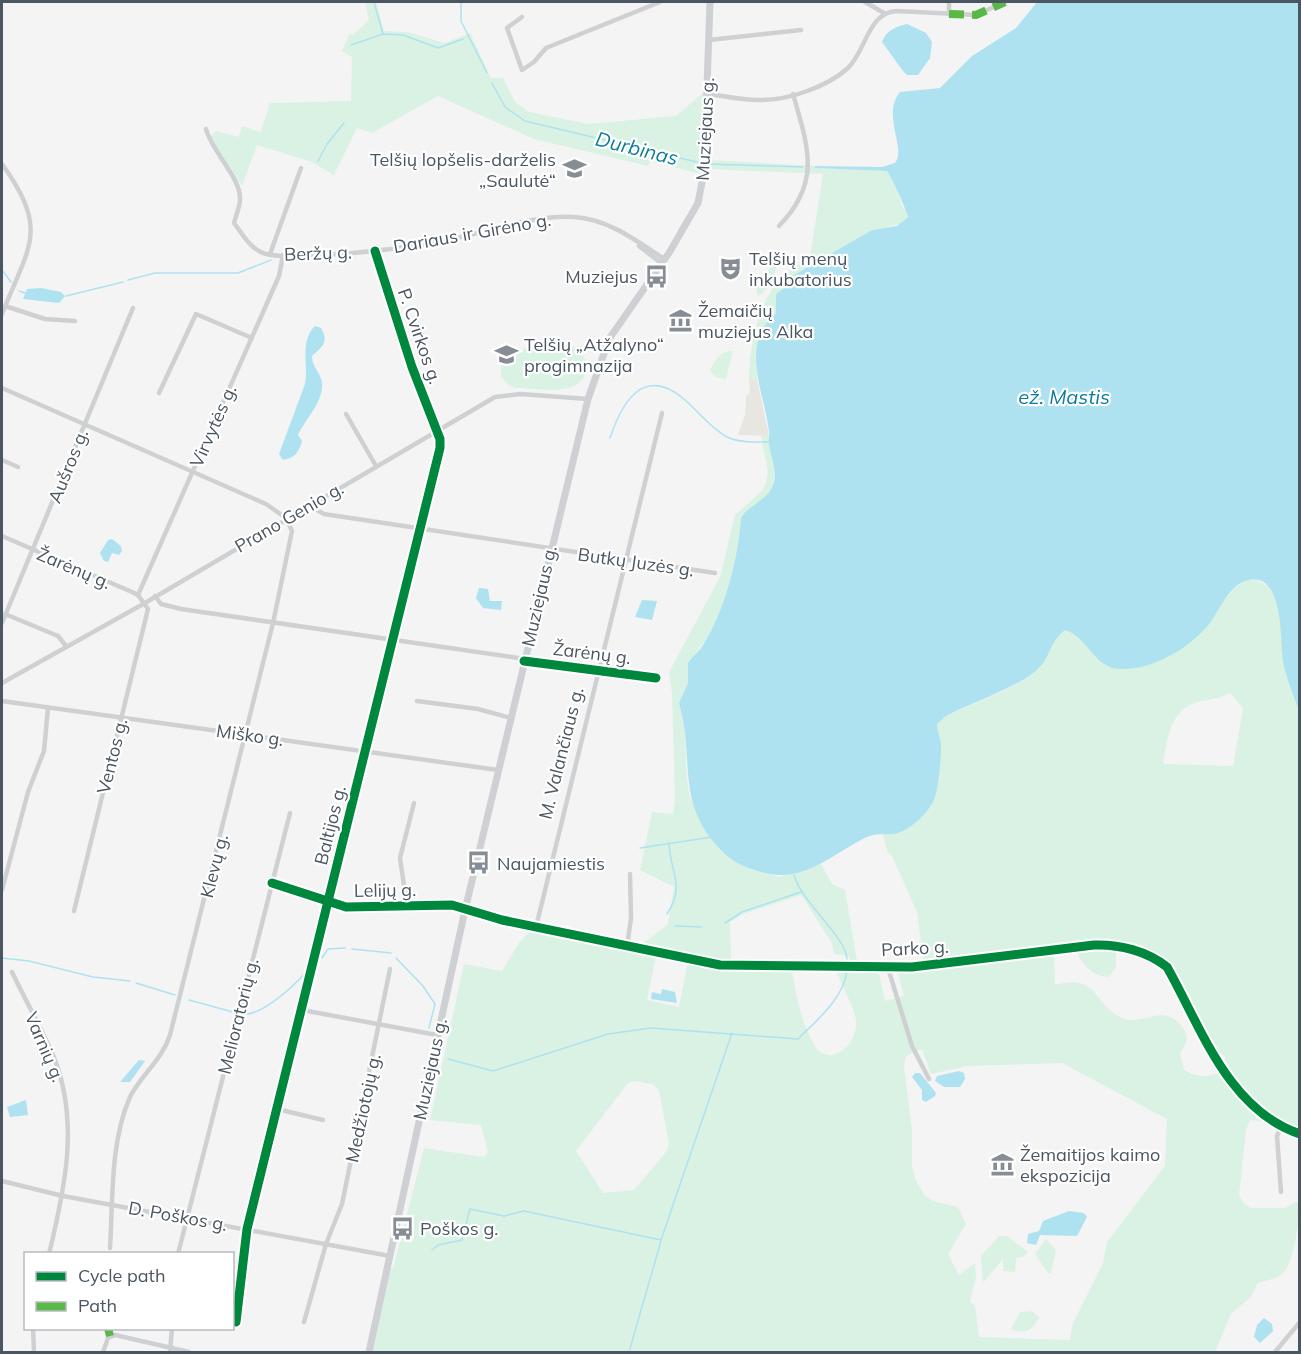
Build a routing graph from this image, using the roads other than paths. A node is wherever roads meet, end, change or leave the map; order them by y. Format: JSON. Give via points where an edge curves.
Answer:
{"nodes":[{"id":1,"x":660,"y":2,"type":"edge"},
{"id":2,"x":710,"y":2,"type":"edge"},
{"id":3,"x":865,"y":2,"type":"edge"},
{"id":4,"x":949,"y":2,"type":"edge"},
{"id":5,"x":1005,"y":2,"type":"edge"},
{"id":6,"x":884,"y":13,"type":"junction"},
{"id":7,"x":949,"y":14,"type":"junction"},
{"id":8,"x":522,"y":17,"type":"dead end"},
{"id":9,"x":801,"y":30,"type":"dead end"},
{"id":10,"x":708,"y":40,"type":"junction"},
{"id":11,"x":708,"y":94,"type":"junction"},
{"id":12,"x":794,"y":94,"type":"junction"},
{"id":13,"x":206,"y":129,"type":"dead end"},
{"id":14,"x":2,"y":164,"type":"edge"},
{"id":15,"x":301,"y":168,"type":"dead end"},
{"id":16,"x":779,"y":226,"type":"dead end"},
{"id":17,"x":375,"y":250,"type":"junction"},
{"id":18,"x":270,"y":254,"type":"junction"},
{"id":19,"x":283,"y":255,"type":"junction"},
{"id":20,"x":663,"y":261,"type":"junction"},
{"id":21,"x":5,"y":306,"type":"junction"},
{"id":22,"x":133,"y":308,"type":"dead end"},
{"id":23,"x":2,"y":314,"type":"edge"},
{"id":24,"x":75,"y":321,"type":"dead end"},
{"id":25,"x":252,"y":338,"type":"junction"},
{"id":26,"x":2,"y":388,"type":"edge"},
{"id":27,"x":159,"y":393,"type":"dead end"},
{"id":28,"x":588,"y":399,"type":"junction"},
{"id":29,"x":662,"y":413,"type":"dead end"},
{"id":30,"x":346,"y":414,"type":"dead end"},
{"id":31,"x":84,"y":424,"type":"junction"},
{"id":32,"x":436,"y":430,"type":"junction"},
{"id":33,"x":2,"y":460,"type":"edge"},
{"id":34,"x":376,"y":466,"type":"junction"},
{"id":35,"x":18,"y":467,"type":"dead end"},
{"id":36,"x":193,"y":472,"type":"junction"},
{"id":37,"x":313,"y":503,"type":"junction"},
{"id":38,"x":286,"y":518,"type":"junction"},
{"id":39,"x":420,"y":529,"type":"junction"},
{"id":40,"x":2,"y":536,"type":"edge"},
{"id":41,"x":33,"y":550,"type":"junction"},
{"id":42,"x":550,"y":550,"type":"junction"},
{"id":43,"x":626,"y":560,"type":"junction"},
{"id":44,"x":714,"y":573,"type":"dead end"},
{"id":45,"x":138,"y":596,"type":"junction"},
{"id":46,"x":155,"y":596,"type":"junction"},
{"id":47,"x":145,"y":603,"type":"junction"},
{"id":48,"x":5,"y":614,"type":"junction"},
{"id":49,"x":2,"y":623,"type":"edge"},
{"id":50,"x":273,"y":623,"type":"junction"},
{"id":51,"x":394,"y":640,"type":"junction"},
{"id":52,"x":66,"y":646,"type":"junction"},
{"id":53,"x":524,"y":661,"type":"junction"},
{"id":54,"x":599,"y":671,"type":"junction"},
{"id":55,"x":656,"y":678,"type":"dead end"},
{"id":56,"x":2,"y":683,"type":"edge"},
{"id":57,"x":2,"y":701,"type":"edge"},
{"id":58,"x":417,"y":701,"type":"dead end"},
{"id":59,"x":48,"y":708,"type":"junction"},
{"id":60,"x":122,"y":717,"type":"junction"},
{"id":61,"x":511,"y":717,"type":"junction"},
{"id":62,"x":246,"y":734,"type":"junction"},
{"id":63,"x":367,"y":751,"type":"junction"},
{"id":64,"x":498,"y":770,"type":"junction"},
{"id":65,"x":414,"y":803,"type":"dead end"},
{"id":66,"x":290,"y":813,"type":"dead end"},
{"id":67,"x":630,"y":874,"type":"dead end"},
{"id":68,"x":272,"y":883,"type":"junction"},
{"id":69,"x":2,"y":890,"type":"edge"},
{"id":70,"x":328,"y":901,"type":"junction"},
{"id":71,"x":408,"y":906,"type":"junction"},
{"id":72,"x":465,"y":910,"type":"junction"},
{"id":73,"x":74,"y":911,"type":"dead end"},
{"id":74,"x":536,"y":927,"type":"junction"},
{"id":75,"x":627,"y":947,"type":"junction"},
{"id":76,"x":888,"y":968,"type":"junction"},
{"id":77,"x":390,"y":969,"type":"dead end"},
{"id":78,"x":12,"y":972,"type":"dead end"},
{"id":79,"x":302,"y":1010,"type":"junction"},
{"id":80,"x":381,"y":1025,"type":"junction"},
{"id":81,"x":437,"y":1035,"type":"junction"},
{"id":82,"x":929,"y":1078,"type":"dead end"},
{"id":83,"x":277,"y":1109,"type":"junction"},
{"id":84,"x":323,"y":1120,"type":"dead end"},
{"id":85,"x":1281,"y":1127,"type":"junction"},
{"id":86,"x":1299,"y":1134,"type":"edge"},
{"id":87,"x":2,"y":1181,"type":"edge"},
{"id":88,"x":1281,"y":1192,"type":"dead end"},
{"id":89,"x":63,"y":1196,"type":"junction"},
{"id":90,"x":112,"y":1204,"type":"junction"},
{"id":91,"x":185,"y":1218,"type":"junction"},
{"id":92,"x":247,"y":1229,"type":"junction"},
{"id":93,"x":326,"y":1244,"type":"junction"},
{"id":94,"x":111,"y":1248,"type":"dead end"},
{"id":95,"x":49,"y":1252,"type":"edge"},
{"id":96,"x":178,"y":1252,"type":"edge"},
{"id":97,"x":390,"y":1256,"type":"junction"},
{"id":98,"x":236,"y":1322,"type":"dead end"},
{"id":99,"x":304,"y":1322,"type":"dead end"},
{"id":100,"x":1299,"y":1322,"type":"edge"},
{"id":101,"x":33,"y":1330,"type":"edge"},
{"id":102,"x":172,"y":1330,"type":"edge"},
{"id":103,"x":170,"y":1350,"type":"edge"},
{"id":104,"x":34,"y":1353,"type":"edge"},
{"id":105,"x":103,"y":1353,"type":"edge"},
{"id":106,"x":189,"y":1353,"type":"edge"},
{"id":107,"x":369,"y":1353,"type":"edge"},
{"id":108,"x":1275,"y":1353,"type":"edge"}],
"edges":[{"from":1,"to":8,"type":"street","via":[[546,48],[522,70],[507,28]]},
{"from":2,"to":10,"type":"main road","name":"Muziejaus g."},
{"from":3,"to":6,"type":"street"},
{"from":4,"to":7,"type":"street"},
{"from":5,"to":7,"type":"street","via":[[976,15]]},
{"from":6,"to":7,"type":"street"},
{"from":6,"to":12,"type":"street","via":[[848,68],[827,82]]},
{"from":9,"to":10,"type":"street"},
{"from":10,"to":11,"type":"main road","name":"Muziejaus g."},
{"from":11,"to":12,"type":"street","via":[[760,100]]},
{"from":11,"to":20,"type":"main road","name":"Muziejaus g.","via":[[704,172],[695,210]]},
{"from":12,"to":16,"type":"street","via":[[803,129],[808,179],[804,193]]},
{"from":13,"to":18,"type":"street","name":"Beržų g.","via":[[209,141],[238,188],[240,199],[234,223],[249,243]]},
{"from":14,"to":21,"type":"street","via":[[26,203],[32,232]]},
{"from":15,"to":18,"type":"street"},
{"from":17,"to":19,"type":"street","name":"Beržų g."},
{"from":17,"to":20,"type":"street","name":"Dariaus ir Girėno g.","via":[[565,217],[600,223],[626,234]]},
{"from":17,"to":32,"type":"street","name":"P. Cvirkos g."},
{"from":18,"to":19,"type":"street","name":"Beržų g."},
{"from":19,"to":25,"type":"street","name":"Virvytės g.","via":[[279,276]]},
{"from":20,"to":28,"type":"main road","name":"Muziejaus g.","via":[[609,339]]},
{"from":21,"to":23,"type":"street"},
{"from":21,"to":24,"type":"street","via":[[45,319]]},
{"from":22,"to":31,"type":"street","name":"Aušros g."},
{"from":25,"to":27,"type":"street","via":[[196,314]]},
{"from":25,"to":36,"type":"street","name":"Virvytės g."},
{"from":26,"to":31,"type":"street"},
{"from":28,"to":32,"type":"street","name":"Prano Genio g.","via":[[500,395]]},
{"from":28,"to":42,"type":"main road","name":"Muziejaus g."},
{"from":29,"to":43,"type":"street","name":"M. Valančiaus g."},
{"from":30,"to":34,"type":"street"},
{"from":31,"to":36,"type":"street"},
{"from":31,"to":41,"type":"street","name":"Aušros g."},
{"from":32,"to":34,"type":"street","name":"Prano Genio g."},
{"from":32,"to":39,"type":"street","name":"Baltijos g.","via":[[440,448]]},
{"from":33,"to":35,"type":"street"},
{"from":34,"to":37,"type":"street","name":"Prano Genio g."},
{"from":36,"to":38,"type":"street","via":[[266,504]]},
{"from":36,"to":45,"type":"street","name":"Virvytės g."},
{"from":37,"to":38,"type":"street","name":"Prano Genio g."},
{"from":37,"to":39,"type":"street","name":"Butkų Juzės g.","via":[[324,514]]},
{"from":38,"to":46,"type":"street","name":"Prano Genio g."},
{"from":38,"to":50,"type":"street","name":"Klevų g.","via":[[292,526],[292,536]]},
{"from":39,"to":42,"type":"street","name":"Butkų Juzės g."},
{"from":39,"to":51,"type":"street","name":"Baltijos g."},
{"from":40,"to":41,"type":"street","name":"Žarėnų g."},
{"from":41,"to":45,"type":"street","name":"Žarėnų g."},
{"from":41,"to":48,"type":"street","name":"Aušros g."},
{"from":42,"to":43,"type":"street","name":"Butkų Juzės g."},
{"from":42,"to":53,"type":"main road","name":"Muziejaus g."},
{"from":43,"to":44,"type":"street","name":"Butkų Juzės g."},
{"from":43,"to":54,"type":"street","name":"M. Valančiaus g."},
{"from":45,"to":47,"type":"street","name":"Žarėnų g."},
{"from":46,"to":47,"type":"street","name":"Prano Genio g."},
{"from":46,"to":50,"type":"street","name":"Žarėnų g.","via":[[161,604],[172,607]]},
{"from":47,"to":52,"type":"street","name":"Prano Genio g."},
{"from":47,"to":60,"type":"street","name":"Ventos g.","via":[[147,619]]},
{"from":48,"to":49,"type":"street","name":"Aušros g."},
{"from":48,"to":52,"type":"street","via":[[58,636]]},
{"from":50,"to":51,"type":"street","name":"Žarėnų g."},
{"from":50,"to":62,"type":"street","name":"Klevų g."},
{"from":51,"to":53,"type":"street","name":"Žarėnų g."},
{"from":51,"to":63,"type":"street","name":"Baltijos g."},
{"from":52,"to":56,"type":"street","name":"Prano Genio g."},
{"from":53,"to":54,"type":"street","name":"Žarėnų g."},
{"from":53,"to":61,"type":"main road","name":"Muziejaus g."},
{"from":54,"to":55,"type":"street","name":"Žarėnų g."},
{"from":54,"to":74,"type":"street","name":"M. Valančiaus g."},
{"from":57,"to":59,"type":"street","name":"Miško g."},
{"from":58,"to":61,"type":"street"},
{"from":59,"to":60,"type":"street","name":"Miško g."},
{"from":59,"to":69,"type":"street","via":[[44,751],[28,792]]},
{"from":60,"to":62,"type":"street","name":"Miško g."},
{"from":60,"to":73,"type":"street","name":"Ventos g."},
{"from":61,"to":64,"type":"main road","name":"Muziejaus g."},
{"from":62,"to":63,"type":"street","name":"Miško g."},
{"from":62,"to":90,"type":"street","name":"Klevų g.","via":[[170,1035],[128,1105],[112,1174]]},
{"from":63,"to":64,"type":"street","name":"Miško g."},
{"from":63,"to":70,"type":"street","name":"Baltijos g."},
{"from":64,"to":72,"type":"main road","name":"Muziejaus g."},
{"from":65,"to":71,"type":"street","via":[[400,858]]},
{"from":66,"to":68,"type":"street","name":"Melioratorių g."},
{"from":67,"to":75,"type":"street"},
{"from":68,"to":70,"type":"street","name":"Lelijų g."},
{"from":68,"to":91,"type":"street","name":"Melioratorių g."},
{"from":70,"to":71,"type":"street","name":"Lelijų g.","via":[[353,907]]},
{"from":70,"to":79,"type":"street","name":"Baltijos g."},
{"from":71,"to":72,"type":"street","name":"Lelijų g.","via":[[452,905]]},
{"from":72,"to":74,"type":"street","name":"Parko g."},
{"from":72,"to":81,"type":"main road","name":"Muziejaus g."},
{"from":74,"to":75,"type":"street","name":"Parko g."},
{"from":75,"to":76,"type":"street","name":"Parko g.","via":[[720,965]]},
{"from":76,"to":82,"type":"street","via":[[912,1046]]},
{"from":76,"to":85,"type":"street","name":"Parko g.","via":[[1094,945],[1111,945],[1153,957],[1167,967],[1232,1085]]},
{"from":77,"to":80,"type":"street","name":"Medžiotojų g."},
{"from":78,"to":89,"type":"street","name":"Varnių g.","via":[[53,1055],[65,1098],[68,1155]]},
{"from":79,"to":80,"type":"street"},
{"from":79,"to":83,"type":"street","name":"Baltijos g."},
{"from":80,"to":81,"type":"street"},
{"from":80,"to":93,"type":"street","name":"Medžiotojų g.","via":[[342,1204]]},
{"from":81,"to":97,"type":"main road","name":"Muziejaus g."},
{"from":83,"to":84,"type":"street"},
{"from":83,"to":92,"type":"street","name":"Baltijos g."},
{"from":85,"to":86,"type":"street","name":"Parko g."},
{"from":85,"to":88,"type":"street","via":[[1277,1136]]},
{"from":87,"to":89,"type":"street","name":"D. Poškos g."},
{"from":89,"to":90,"type":"street","name":"D. Poškos g."},
{"from":89,"to":95,"type":"street","name":"Varnių g."},
{"from":90,"to":91,"type":"street","name":"D. Poškos g."},
{"from":90,"to":94,"type":"street","name":"Klevų g."},
{"from":91,"to":92,"type":"street","name":"D. Poškos g."},
{"from":91,"to":96,"type":"street","name":"Melioratorių g."},
{"from":92,"to":93,"type":"street","name":"D. Poškos g."},
{"from":92,"to":98,"type":"street","name":"Baltijos g."},
{"from":93,"to":97,"type":"street","name":"D. Poškos g."},
{"from":93,"to":99,"type":"street","name":"Medžiotojų g."},
{"from":97,"to":107,"type":"main road","name":"Muziejaus g."},
{"from":100,"to":108,"type":"street"},
{"from":101,"to":104,"type":"street"},
{"from":102,"to":103,"type":"street"},
{"from":103,"to":105,"type":"street","via":[[110,1336]]},
{"from":103,"to":106,"type":"street"}]}
